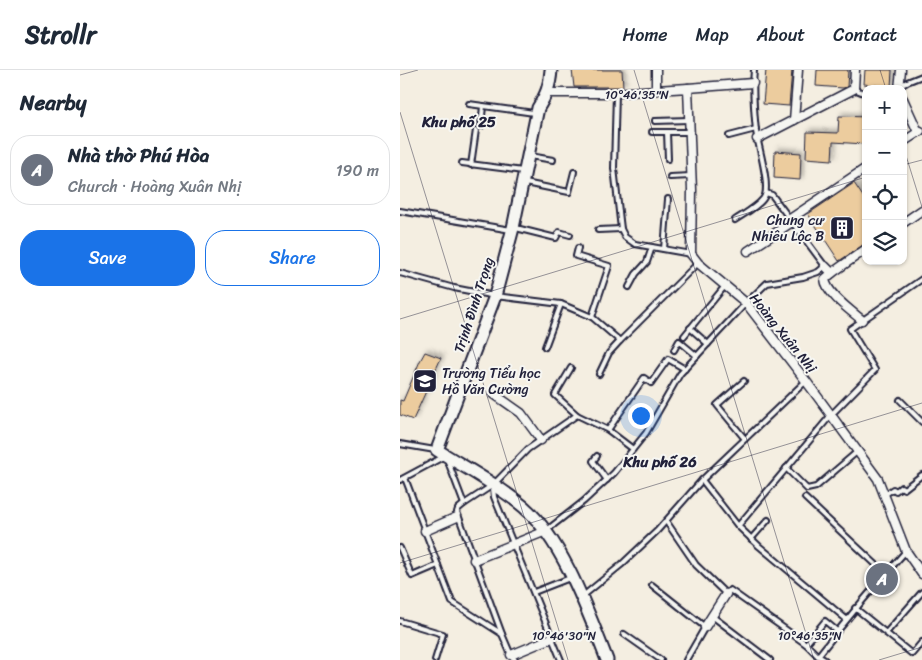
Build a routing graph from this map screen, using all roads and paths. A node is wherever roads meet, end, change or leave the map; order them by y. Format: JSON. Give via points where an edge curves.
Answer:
{"nodes":[{"id":1,"x":551,"y":70,"type":"edge"},
{"id":2,"x":656,"y":70,"type":"edge"},
{"id":3,"x":754,"y":70,"type":"edge"},
{"id":4,"x":798,"y":70,"type":"edge"},
{"id":5,"x":855,"y":70,"type":"edge"},
{"id":6,"x":901,"y":70,"type":"edge"},
{"id":7,"x":922,"y":76,"type":"edge"},
{"id":8,"x":753,"y":83,"type":"junction"},
{"id":9,"x":898,"y":85,"type":"edge"},
{"id":10,"x":902,"y":85,"type":"edge"},
{"id":11,"x":688,"y":88,"type":"junction"},
{"id":12,"x":854,"y":89,"type":"junction"},
{"id":13,"x":656,"y":90,"type":"junction"},
{"id":14,"x":862,"y":92,"type":"edge"},
{"id":15,"x":547,"y":93,"type":"junction"},
{"id":16,"x":616,"y":93,"type":"junction"},
{"id":17,"x":469,"y":104,"type":"dead end"},
{"id":18,"x":483,"y":106,"type":"junction"},
{"id":19,"x":907,"y":107,"type":"edge"},
{"id":20,"x":536,"y":113,"type":"junction"},
{"id":21,"x":689,"y":120,"type":"junction"},
{"id":22,"x":794,"y":120,"type":"junction"},
{"id":23,"x":655,"y":121,"type":"dead end"},
{"id":24,"x":481,"y":126,"type":"dead end"},
{"id":25,"x":756,"y":129,"type":"junction"},
{"id":26,"x":476,"y":130,"type":"dead end"},
{"id":27,"x":920,"y":131,"type":"edge"},
{"id":28,"x":652,"y":132,"type":"dead end"},
{"id":29,"x":667,"y":132,"type":"junction"},
{"id":30,"x":690,"y":132,"type":"junction"},
{"id":31,"x":728,"y":136,"type":"dead end"},
{"id":32,"x":757,"y":139,"type":"junction"},
{"id":33,"x":907,"y":139,"type":"edge"},
{"id":34,"x":528,"y":156,"type":"junction"},
{"id":35,"x":668,"y":159,"type":"dead end"},
{"id":36,"x":553,"y":160,"type":"dead end"},
{"id":37,"x":462,"y":163,"type":"dead end"},
{"id":38,"x":471,"y":164,"type":"junction"},
{"id":39,"x":574,"y":172,"type":"dead end"},
{"id":40,"x":862,"y":173,"type":"edge"},
{"id":41,"x":670,"y":176,"type":"dead end"},
{"id":42,"x":692,"y":176,"type":"junction"},
{"id":43,"x":524,"y":177,"type":"junction"},
{"id":44,"x":766,"y":193,"type":"junction"},
{"id":45,"x":668,"y":199,"type":"dead end"},
{"id":46,"x":922,"y":210,"type":"edge"},
{"id":47,"x":400,"y":212,"type":"edge"},
{"id":48,"x":736,"y":220,"type":"dead end"},
{"id":49,"x":791,"y":220,"type":"junction"},
{"id":50,"x":907,"y":220,"type":"edge"},
{"id":51,"x":513,"y":229,"type":"junction"},
{"id":52,"x":621,"y":229,"type":"junction"},
{"id":53,"x":598,"y":230,"type":"dead end"},
{"id":54,"x":570,"y":234,"type":"dead end"},
{"id":55,"x":652,"y":247,"type":"junction"},
{"id":56,"x":578,"y":248,"type":"dead end"},
{"id":57,"x":664,"y":249,"type":"junction"},
{"id":58,"x":748,"y":251,"type":"dead end"},
{"id":59,"x":862,"y":252,"type":"edge"},
{"id":60,"x":691,"y":254,"type":"junction"},
{"id":61,"x":698,"y":263,"type":"junction"},
{"id":62,"x":825,"y":266,"type":"junction"},
{"id":63,"x":400,"y":273,"type":"edge"},
{"id":64,"x":832,"y":273,"type":"junction"},
{"id":65,"x":922,"y":279,"type":"edge"},
{"id":66,"x":725,"y":286,"type":"junction"},
{"id":67,"x":629,"y":287,"type":"dead end"},
{"id":68,"x":495,"y":296,"type":"junction"},
{"id":69,"x":562,"y":304,"type":"junction"},
{"id":70,"x":746,"y":304,"type":"junction"},
{"id":71,"x":592,"y":318,"type":"junction"},
{"id":72,"x":862,"y":320,"type":"junction"},
{"id":73,"x":690,"y":328,"type":"junction"},
{"id":74,"x":684,"y":336,"type":"dead end"},
{"id":75,"x":620,"y":341,"type":"junction"},
{"id":76,"x":708,"y":344,"type":"junction"},
{"id":77,"x":545,"y":347,"type":"dead end"},
{"id":78,"x":674,"y":350,"type":"dead end"},
{"id":79,"x":697,"y":356,"type":"junction"},
{"id":80,"x":571,"y":368,"type":"dead end"},
{"id":81,"x":685,"y":369,"type":"junction"},
{"id":82,"x":599,"y":374,"type":"dead end"},
{"id":83,"x":744,"y":381,"type":"dead end"},
{"id":84,"x":806,"y":381,"type":"junction"},
{"id":85,"x":494,"y":394,"type":"dead end"},
{"id":86,"x":900,"y":400,"type":"dead end"},
{"id":87,"x":577,"y":414,"type":"junction"},
{"id":88,"x":831,"y":415,"type":"junction"},
{"id":89,"x":922,"y":422,"type":"edge"},
{"id":90,"x":608,"y":430,"type":"junction"},
{"id":91,"x":745,"y":439,"type":"junction"},
{"id":92,"x":541,"y":440,"type":"junction"},
{"id":93,"x":400,"y":444,"type":"edge"},
{"id":94,"x":633,"y":449,"type":"junction"},
{"id":95,"x":858,"y":451,"type":"junction"},
{"id":96,"x":441,"y":453,"type":"junction"},
{"id":97,"x":597,"y":456,"type":"dead end"},
{"id":98,"x":786,"y":468,"type":"junction"},
{"id":99,"x":922,"y":475,"type":"edge"},
{"id":100,"x":402,"y":479,"type":"edge"},
{"id":101,"x":607,"y":480,"type":"junction"},
{"id":102,"x":702,"y":480,"type":"junction"},
{"id":103,"x":492,"y":485,"type":"junction"},
{"id":104,"x":884,"y":495,"type":"junction"},
{"id":105,"x":805,"y":498,"type":"dead end"},
{"id":106,"x":464,"y":504,"type":"junction"},
{"id":107,"x":457,"y":517,"type":"junction"},
{"id":108,"x":768,"y":520,"type":"dead end"},
{"id":109,"x":666,"y":521,"type":"junction"},
{"id":110,"x":738,"y":526,"type":"junction"},
{"id":111,"x":425,"y":531,"type":"junction"},
{"id":112,"x":546,"y":531,"type":"junction"},
{"id":113,"x":751,"y":539,"type":"junction"},
{"id":114,"x":514,"y":544,"type":"junction"},
{"id":115,"x":400,"y":548,"type":"edge"},
{"id":116,"x":906,"y":551,"type":"junction"},
{"id":117,"x":474,"y":560,"type":"junction"},
{"id":118,"x":438,"y":566,"type":"junction"},
{"id":119,"x":885,"y":573,"type":"junction"},
{"id":120,"x":922,"y":574,"type":"edge"},
{"id":121,"x":572,"y":577,"type":"junction"},
{"id":122,"x":652,"y":585,"type":"dead end"},
{"id":123,"x":534,"y":592,"type":"junction"},
{"id":124,"x":922,"y":592,"type":"edge"},
{"id":125,"x":726,"y":594,"type":"junction"},
{"id":126,"x":582,"y":597,"type":"junction"},
{"id":127,"x":856,"y":608,"type":"junction"},
{"id":128,"x":712,"y":616,"type":"junction"},
{"id":129,"x":846,"y":619,"type":"junction"},
{"id":130,"x":400,"y":621,"type":"edge"},
{"id":131,"x":705,"y":627,"type":"junction"},
{"id":132,"x":837,"y":631,"type":"junction"},
{"id":133,"x":886,"y":633,"type":"junction"},
{"id":134,"x":502,"y":634,"type":"junction"},
{"id":135,"x":624,"y":634,"type":"dead end"},
{"id":136,"x":552,"y":638,"type":"junction"},
{"id":137,"x":922,"y":642,"type":"edge"},
{"id":138,"x":806,"y":644,"type":"junction"},
{"id":139,"x":818,"y":656,"type":"junction"},
{"id":140,"x":513,"y":658,"type":"edge"},
{"id":141,"x":435,"y":660,"type":"edge"},
{"id":142,"x":561,"y":660,"type":"edge"},
{"id":143,"x":607,"y":660,"type":"edge"},
{"id":144,"x":660,"y":660,"type":"edge"},
{"id":145,"x":686,"y":660,"type":"edge"},
{"id":146,"x":770,"y":660,"type":"edge"},
{"id":147,"x":825,"y":660,"type":"edge"}],
"edges":[{"from":1,"to":15,"type":"street","name":"Trịnh Đình Trọng"},
{"from":2,"to":13,"type":"street"},
{"from":3,"to":8,"type":"lane"},
{"from":4,"to":22,"type":"street"},
{"from":5,"to":12,"type":"street"},
{"from":6,"to":9,"type":"street"},
{"from":7,"to":10,"type":"lane"},
{"from":8,"to":11,"type":"street"},
{"from":8,"to":25,"type":"lane"},
{"from":11,"to":13,"type":"street"},
{"from":11,"to":21,"type":"street"},
{"from":12,"to":14,"type":"lane"},
{"from":12,"to":22,"type":"street"},
{"from":13,"to":16,"type":"street"},
{"from":15,"to":16,"type":"street"},
{"from":15,"to":20,"type":"street","name":"Trịnh Đình Trọng"},
{"from":16,"to":52,"type":"lane","via":[[614,168]]},
{"from":17,"to":18,"type":"lane"},
{"from":18,"to":20,"type":"lane"},
{"from":18,"to":24,"type":"lane"},
{"from":19,"to":27,"type":"street"},
{"from":20,"to":34,"type":"street","name":"Trịnh Đình Trọng"},
{"from":21,"to":23,"type":"lane"},
{"from":21,"to":30,"type":"street"},
{"from":22,"to":32,"type":"street"},
{"from":25,"to":31,"type":"lane"},
{"from":25,"to":32,"type":"lane"},
{"from":26,"to":38,"type":"lane"},
{"from":27,"to":33,"type":"street"},
{"from":28,"to":29,"type":"lane"},
{"from":29,"to":30,"type":"lane"},
{"from":29,"to":35,"type":"lane"},
{"from":30,"to":42,"type":"street"},
{"from":32,"to":44,"type":"lane"},
{"from":34,"to":36,"type":"lane"},
{"from":34,"to":43,"type":"street","name":"Trịnh Đình Trọng"},
{"from":37,"to":38,"type":"lane"},
{"from":38,"to":43,"type":"lane"},
{"from":39,"to":43,"type":"lane","via":[[569,192]]},
{"from":40,"to":49,"type":"street"},
{"from":41,"to":42,"type":"lane"},
{"from":42,"to":60,"type":"street"},
{"from":43,"to":51,"type":"street","name":"Trịnh Đình Trọng"},
{"from":44,"to":48,"type":"lane","via":[[764,199]]},
{"from":44,"to":49,"type":"lane","via":[[772,195]]},
{"from":45,"to":57,"type":"lane"},
{"from":46,"to":50,"type":"street"},
{"from":47,"to":51,"type":"lane"},
{"from":49,"to":58,"type":"street"},
{"from":49,"to":62,"type":"lane"},
{"from":51,"to":54,"type":"lane","via":[[556,238],[559,232]]},
{"from":51,"to":68,"type":"street","name":"Trịnh Đình Trọng"},
{"from":52,"to":53,"type":"lane"},
{"from":52,"to":55,"type":"lane","via":[[634,244]]},
{"from":55,"to":57,"type":"lane"},
{"from":55,"to":67,"type":"lane","via":[[647,262]]},
{"from":56,"to":71,"type":"lane","via":[[576,256],[609,266]]},
{"from":57,"to":60,"type":"lane"},
{"from":59,"to":64,"type":"street"},
{"from":60,"to":61,"type":"street","name":"Hoàng Xuân Nhị"},
{"from":61,"to":66,"type":"street","name":"Hoàng Xuân Nhị"},
{"from":61,"to":75,"type":"lane"},
{"from":62,"to":64,"type":"street"},
{"from":62,"to":70,"type":"lane","via":[[803,277],[767,283]]},
{"from":63,"to":68,"type":"lane"},
{"from":64,"to":72,"type":"street","via":[[825,279],[826,284],[842,304]]},
{"from":65,"to":72,"type":"lane"},
{"from":66,"to":70,"type":"street","name":"Hoàng Xuân Nhị"},
{"from":66,"to":73,"type":"lane"},
{"from":68,"to":69,"type":"lane"},
{"from":68,"to":96,"type":"street","name":"Trịnh Đình Trọng"},
{"from":69,"to":71,"type":"lane"},
{"from":69,"to":77,"type":"lane"},
{"from":70,"to":76,"type":"lane"},
{"from":70,"to":84,"type":"street","name":"Hoàng Xuân Nhị"},
{"from":71,"to":75,"type":"lane"},
{"from":72,"to":88,"type":"lane","via":[[850,329],[875,370]]},
{"from":73,"to":74,"type":"lane"},
{"from":73,"to":76,"type":"lane"},
{"from":75,"to":82,"type":"lane","via":[[609,353]]},
{"from":76,"to":79,"type":"lane"},
{"from":78,"to":79,"type":"lane","via":[[680,341]]},
{"from":79,"to":81,"type":"lane"},
{"from":80,"to":87,"type":"lane","via":[[555,395]]},
{"from":81,"to":90,"type":"lane","via":[[668,359],[651,383],[644,378]]},
{"from":81,"to":94,"type":"lane"},
{"from":83,"to":91,"type":"lane","via":[[717,405]]},
{"from":84,"to":88,"type":"street","name":"Hoàng Xuân Nhị"},
{"from":84,"to":91,"type":"lane"},
{"from":85,"to":92,"type":"street","via":[[521,413]]},
{"from":86,"to":89,"type":"lane"},
{"from":87,"to":90,"type":"lane"},
{"from":87,"to":92,"type":"lane"},
{"from":88,"to":95,"type":"street","name":"Hoàng Xuân Nhị"},
{"from":88,"to":98,"type":"lane"},
{"from":90,"to":94,"type":"lane"},
{"from":91,"to":102,"type":"lane"},
{"from":92,"to":103,"type":"lane"},
{"from":93,"to":96,"type":"lane"},
{"from":94,"to":101,"type":"lane"},
{"from":95,"to":98,"type":"lane","via":[[816,488],[807,489]]},
{"from":95,"to":104,"type":"street","name":"Hoàng Xuân Nhị","via":[[878,479]]},
{"from":96,"to":100,"type":"lane"},
{"from":96,"to":103,"type":"street"},
{"from":96,"to":106,"type":"lane"},
{"from":97,"to":101,"type":"lane","via":[[593,461]]},
{"from":98,"to":110,"type":"lane"},
{"from":99,"to":104,"type":"lane","via":[[904,489],[893,489]]},
{"from":100,"to":111,"type":"lane"},
{"from":101,"to":112,"type":"lane"},
{"from":102,"to":109,"type":"lane"},
{"from":102,"to":110,"type":"lane"},
{"from":103,"to":106,"type":"lane"},
{"from":103,"to":112,"type":"street","via":[[524,507]]},
{"from":103,"to":114,"type":"lane"},
{"from":104,"to":116,"type":"street","name":"Hoàng Xuân Nhị"},
{"from":105,"to":119,"type":"lane"},
{"from":106,"to":107,"type":"lane","via":[[458,509]]},
{"from":107,"to":111,"type":"street"},
{"from":107,"to":117,"type":"lane"},
{"from":108,"to":113,"type":"lane"},
{"from":109,"to":125,"type":"lane","via":[[696,566]]},
{"from":109,"to":126,"type":"lane","via":[[622,565]]},
{"from":110,"to":113,"type":"lane"},
{"from":111,"to":118,"type":"lane"},
{"from":112,"to":114,"type":"street"},
{"from":112,"to":121,"type":"street"},
{"from":113,"to":129,"type":"lane"},
{"from":114,"to":117,"type":"street"},
{"from":114,"to":123,"type":"lane"},
{"from":115,"to":118,"type":"lane","via":[[412,576]]},
{"from":116,"to":119,"type":"lane"},
{"from":116,"to":120,"type":"street","name":"Hoàng Xuân Nhị"},
{"from":117,"to":134,"type":"lane"},
{"from":118,"to":134,"type":"lane","via":[[452,602]]},
{"from":119,"to":127,"type":"lane"},
{"from":121,"to":123,"type":"lane"},
{"from":121,"to":126,"type":"street"},
{"from":122,"to":131,"type":"lane"},
{"from":123,"to":136,"type":"lane"},
{"from":124,"to":133,"type":"lane"},
{"from":125,"to":128,"type":"street"},
{"from":125,"to":138,"type":"lane","via":[[730,590]]},
{"from":126,"to":143,"type":"street"},
{"from":127,"to":129,"type":"lane"},
{"from":127,"to":133,"type":"lane"},
{"from":128,"to":131,"type":"street"},
{"from":128,"to":146,"type":"lane"},
{"from":129,"to":132,"type":"lane"},
{"from":130,"to":141,"type":"lane","via":[[443,634]]},
{"from":131,"to":145,"type":"lane"},
{"from":132,"to":138,"type":"lane","via":[[825,621]]},
{"from":132,"to":139,"type":"lane"},
{"from":133,"to":137,"type":"lane","via":[[912,654]]},
{"from":134,"to":140,"type":"lane"},
{"from":135,"to":144,"type":"lane"},
{"from":136,"to":140,"type":"street"},
{"from":136,"to":142,"type":"lane"},
{"from":138,"to":139,"type":"lane"},
{"from":139,"to":147,"type":"lane"}]}
